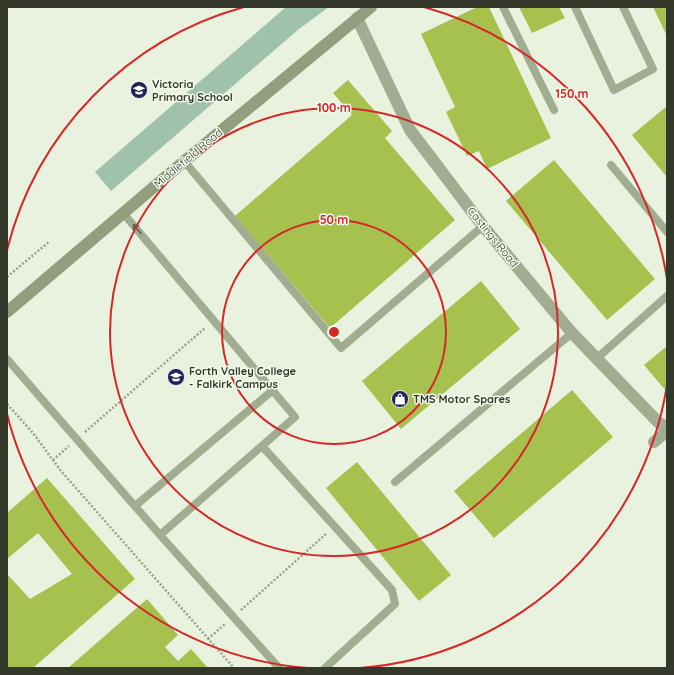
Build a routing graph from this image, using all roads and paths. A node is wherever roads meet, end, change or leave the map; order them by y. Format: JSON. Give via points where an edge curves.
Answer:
{"nodes":[{"id":1,"x":371,"y":7,"type":"edge"},
{"id":2,"x":503,"y":7,"type":"edge"},
{"id":3,"x":575,"y":7,"type":"edge"},
{"id":4,"x":623,"y":7,"type":"edge"},
{"id":5,"x":357,"y":18,"type":"junction"},
{"id":6,"x":554,"y":110,"type":"dead end"},
{"id":7,"x":184,"y":162,"type":"junction"},
{"id":8,"x":611,"y":164,"type":"dead end"},
{"id":9,"x":123,"y":213,"type":"junction"},
{"id":10,"x":483,"y":226,"type":"junction"},
{"id":11,"x":667,"y":232,"type":"edge"},
{"id":12,"x":50,"y":241,"type":"dead end"},
{"id":13,"x":7,"y":277,"type":"edge"},
{"id":14,"x":667,"y":296,"type":"edge"},
{"id":15,"x":7,"y":312,"type":"edge"},
{"id":16,"x":214,"y":320,"type":"junction"},
{"id":17,"x":572,"y":333,"type":"junction"},
{"id":18,"x":7,"y":359,"type":"edge"},
{"id":19,"x":596,"y":359,"type":"junction"},
{"id":20,"x":273,"y":390,"type":"junction"},
{"id":21,"x":7,"y":404,"type":"edge"},
{"id":22,"x":667,"y":428,"type":"edge"},
{"id":23,"x":667,"y":431,"type":"edge"},
{"id":24,"x":77,"y":440,"type":"junction"},
{"id":25,"x":654,"y":442,"type":"dead end"},
{"id":26,"x":262,"y":446,"type":"junction"},
{"id":27,"x":53,"y":460,"type":"junction"},
{"id":28,"x":395,"y":482,"type":"dead end"},
{"id":29,"x":135,"y":506,"type":"junction"},
{"id":30,"x":335,"y":526,"type":"junction"},
{"id":31,"x":160,"y":535,"type":"junction"},
{"id":32,"x":233,"y":617,"type":"junction"},
{"id":33,"x":208,"y":639,"type":"junction"},
{"id":34,"x":234,"y":668,"type":"edge"},
{"id":35,"x":278,"y":668,"type":"edge"},
{"id":36,"x":325,"y":668,"type":"edge"}],
"edges":[{"from":1,"to":5,"type":"street","name":"Middlefield Road"},
{"from":2,"to":6,"type":"lane"},
{"from":3,"to":4,"type":"lane","via":[[614,90],[653,69]]},
{"from":5,"to":7,"type":"street","name":"Middlefield Road"},
{"from":5,"to":10,"type":"street","name":"Castings Road","via":[[410,130]]},
{"from":7,"to":9,"type":"street","name":"Middlefield Road"},
{"from":7,"to":10,"type":"lane","via":[[341,348]]},
{"from":8,"to":11,"type":"lane"},
{"from":9,"to":15,"type":"street","name":"Middlefield Road"},
{"from":16,"to":9,"type":"lane","one_way":true},
{"from":10,"to":17,"type":"street","name":"Castings Road"},
{"from":12,"to":13,"type":"path"},
{"from":14,"to":19,"type":"lane"},
{"from":16,"to":20,"type":"lane"},
{"from":16,"to":24,"type":"path"},
{"from":17,"to":19,"type":"street","name":"Castings Road"},
{"from":17,"to":28,"type":"lane"},
{"from":18,"to":24,"type":"lane"},
{"from":19,"to":22,"type":"street","name":"Castings Road"},
{"from":20,"to":26,"type":"lane","via":[[295,416]]},
{"from":20,"to":29,"type":"lane"},
{"from":21,"to":27,"type":"path"},
{"from":23,"to":25,"type":"street"},
{"from":24,"to":27,"type":"path"},
{"from":24,"to":29,"type":"lane"},
{"from":26,"to":30,"type":"lane"},
{"from":26,"to":31,"type":"lane"},
{"from":27,"to":33,"type":"path"},
{"from":29,"to":31,"type":"lane"},
{"from":30,"to":32,"type":"path"},
{"from":30,"to":36,"type":"lane","via":[[392,590],[395,604]]},
{"from":31,"to":32,"type":"lane"},
{"from":32,"to":33,"type":"path"},
{"from":32,"to":35,"type":"lane"},
{"from":33,"to":34,"type":"path"}]}
